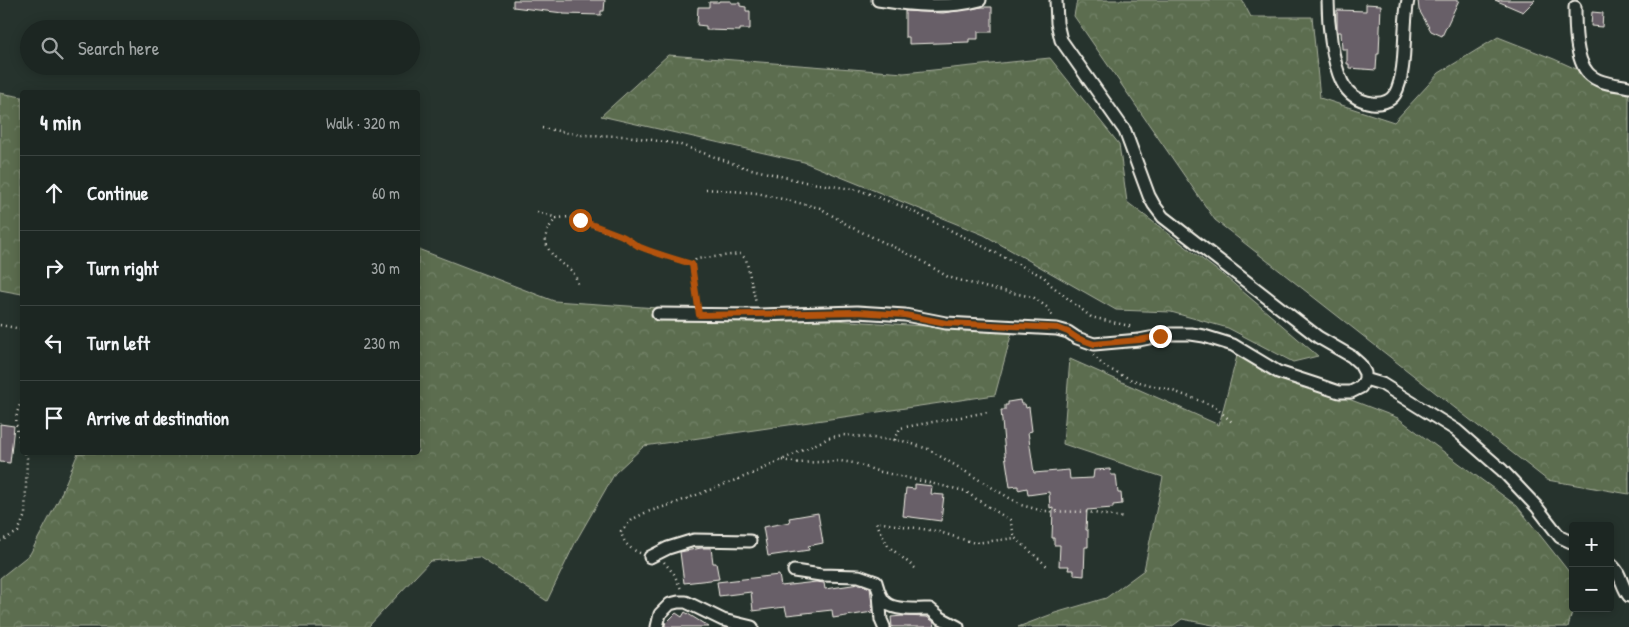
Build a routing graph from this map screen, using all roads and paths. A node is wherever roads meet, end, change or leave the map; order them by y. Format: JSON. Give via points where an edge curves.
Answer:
{"nodes":[{"id":1,"x":878,"y":0,"type":"edge"},
{"id":2,"x":980,"y":0,"type":"edge"},
{"id":3,"x":1056,"y":0,"type":"edge"},
{"id":4,"x":1328,"y":0,"type":"edge"},
{"id":5,"x":1408,"y":0,"type":"edge"},
{"id":6,"x":1575,"y":7,"type":"dead end"},
{"id":7,"x":1629,"y":87,"type":"edge"},
{"id":8,"x":542,"y":128,"type":"dead end"},
{"id":9,"x":706,"y":190,"type":"dead end"},
{"id":10,"x":537,"y":212,"type":"dead end"},
{"id":11,"x":557,"y":218,"type":"junction"},
{"id":12,"x":692,"y":264,"type":"junction"},
{"id":13,"x":578,"y":285,"type":"dead end"},
{"id":14,"x":658,"y":314,"type":"dead end"},
{"id":15,"x":699,"y":315,"type":"junction"},
{"id":16,"x":759,"y":315,"type":"junction"},
{"id":17,"x":0,"y":325,"type":"edge"},
{"id":18,"x":1058,"y":328,"type":"junction"},
{"id":19,"x":20,"y":329,"type":"edge"},
{"id":20,"x":1139,"y":340,"type":"junction"},
{"id":21,"x":1094,"y":344,"type":"junction"},
{"id":22,"x":1365,"y":379,"type":"junction"},
{"id":23,"x":20,"y":405,"type":"edge"},
{"id":24,"x":988,"y":412,"type":"dead end"},
{"id":25,"x":1233,"y":423,"type":"dead end"},
{"id":26,"x":20,"y":440,"type":"edge"},
{"id":27,"x":895,"y":440,"type":"junction"},
{"id":28,"x":26,"y":455,"type":"edge"},
{"id":29,"x":781,"y":460,"type":"junction"},
{"id":30,"x":1125,"y":518,"type":"dead end"},
{"id":31,"x":1015,"y":538,"type":"junction"},
{"id":32,"x":0,"y":541,"type":"edge"},
{"id":33,"x":750,"y":541,"type":"dead end"},
{"id":34,"x":1569,"y":541,"type":"edge"},
{"id":35,"x":650,"y":557,"type":"junction"},
{"id":36,"x":1047,"y":566,"type":"dead end"},
{"id":37,"x":1614,"y":566,"type":"edge"},
{"id":38,"x":915,"y":568,"type":"dead end"},
{"id":39,"x":794,"y":571,"type":"dead end"},
{"id":40,"x":879,"y":593,"type":"junction"},
{"id":41,"x":1629,"y":596,"type":"edge"},
{"id":42,"x":686,"y":602,"type":"junction"},
{"id":43,"x":722,"y":624,"type":"edge"},
{"id":44,"x":657,"y":627,"type":"edge"},
{"id":45,"x":752,"y":627,"type":"edge"},
{"id":46,"x":884,"y":627,"type":"edge"},
{"id":47,"x":958,"y":627,"type":"edge"}],
"edges":[{"from":1,"to":2,"type":"street","via":[[921,5]]},
{"from":3,"to":22,"type":"street","via":[[1061,40],[1125,131],[1149,196],[1163,217],[1318,337],[1351,356],[1360,364]]},
{"from":4,"to":5,"type":"street","via":[[1330,33],[1342,83],[1359,101],[1374,103],[1390,100],[1398,86]]},
{"from":6,"to":7,"type":"street","via":[[1575,34],[1580,58],[1588,73],[1604,83]]},
{"from":8,"to":20,"type":"path","via":[[678,144],[752,169],[805,182],[859,190],[906,208],[1044,277],[1091,317],[1129,326]]},
{"from":9,"to":18,"type":"path","via":[[757,193],[820,208],[851,228],[916,258],[948,277],[1033,297],[1048,308]]},
{"from":10,"to":11,"type":"path"},
{"from":11,"to":12,"type":"path","via":[[580,220],[631,240],[654,253]]},
{"from":11,"to":13,"type":"path","via":[[547,230],[546,245],[575,275]]},
{"from":12,"to":15,"type":"path"},
{"from":12,"to":16,"type":"path","via":[[696,259],[740,254],[746,259]]},
{"from":14,"to":15,"type":"street"},
{"from":15,"to":16,"type":"street"},
{"from":16,"to":18,"type":"street","via":[[857,312],[919,317],[946,323]]},
{"from":17,"to":19,"type":"path"},
{"from":18,"to":21,"type":"street"},
{"from":20,"to":21,"type":"street"},
{"from":20,"to":22,"type":"street","via":[[1170,334],[1204,336],[1233,345],[1278,372],[1340,392],[1351,392],[1361,387]]},
{"from":21,"to":25,"type":"path","via":[[1092,354],[1104,367],[1132,380],[1214,406]]},
{"from":22,"to":34,"type":"street","via":[[1382,384],[1456,430],[1502,470],[1560,536]]},
{"from":23,"to":26,"type":"path","via":[[16,425]]},
{"from":24,"to":27,"type":"path","via":[[900,428]]},
{"from":27,"to":29,"type":"path","via":[[844,435],[831,437]]},
{"from":27,"to":30,"type":"path","via":[[928,449],[1021,505],[1044,511],[1088,512]]},
{"from":28,"to":32,"type":"path","via":[[26,515],[18,532]]},
{"from":29,"to":31,"type":"path","via":[[799,463],[854,462],[877,471],[965,491],[1010,520]]},
{"from":29,"to":35,"type":"path","via":[[754,474],[633,519],[622,531],[626,546]]},
{"from":31,"to":36,"type":"path"},
{"from":31,"to":38,"type":"path","via":[[975,543],[936,531],[876,522],[888,546]]},
{"from":33,"to":35,"type":"street","via":[[694,540]]},
{"from":35,"to":42,"type":"path","via":[[659,559],[674,574]]},
{"from":37,"to":41,"type":"street"},
{"from":39,"to":40,"type":"street","via":[[859,576],[876,582]]},
{"from":40,"to":46,"type":"street"},
{"from":40,"to":47,"type":"street","via":[[887,604],[906,610],[930,609]]},
{"from":42,"to":43,"type":"street"},
{"from":42,"to":44,"type":"street","via":[[670,604],[664,609]]},
{"from":43,"to":45,"type":"street"}]}
